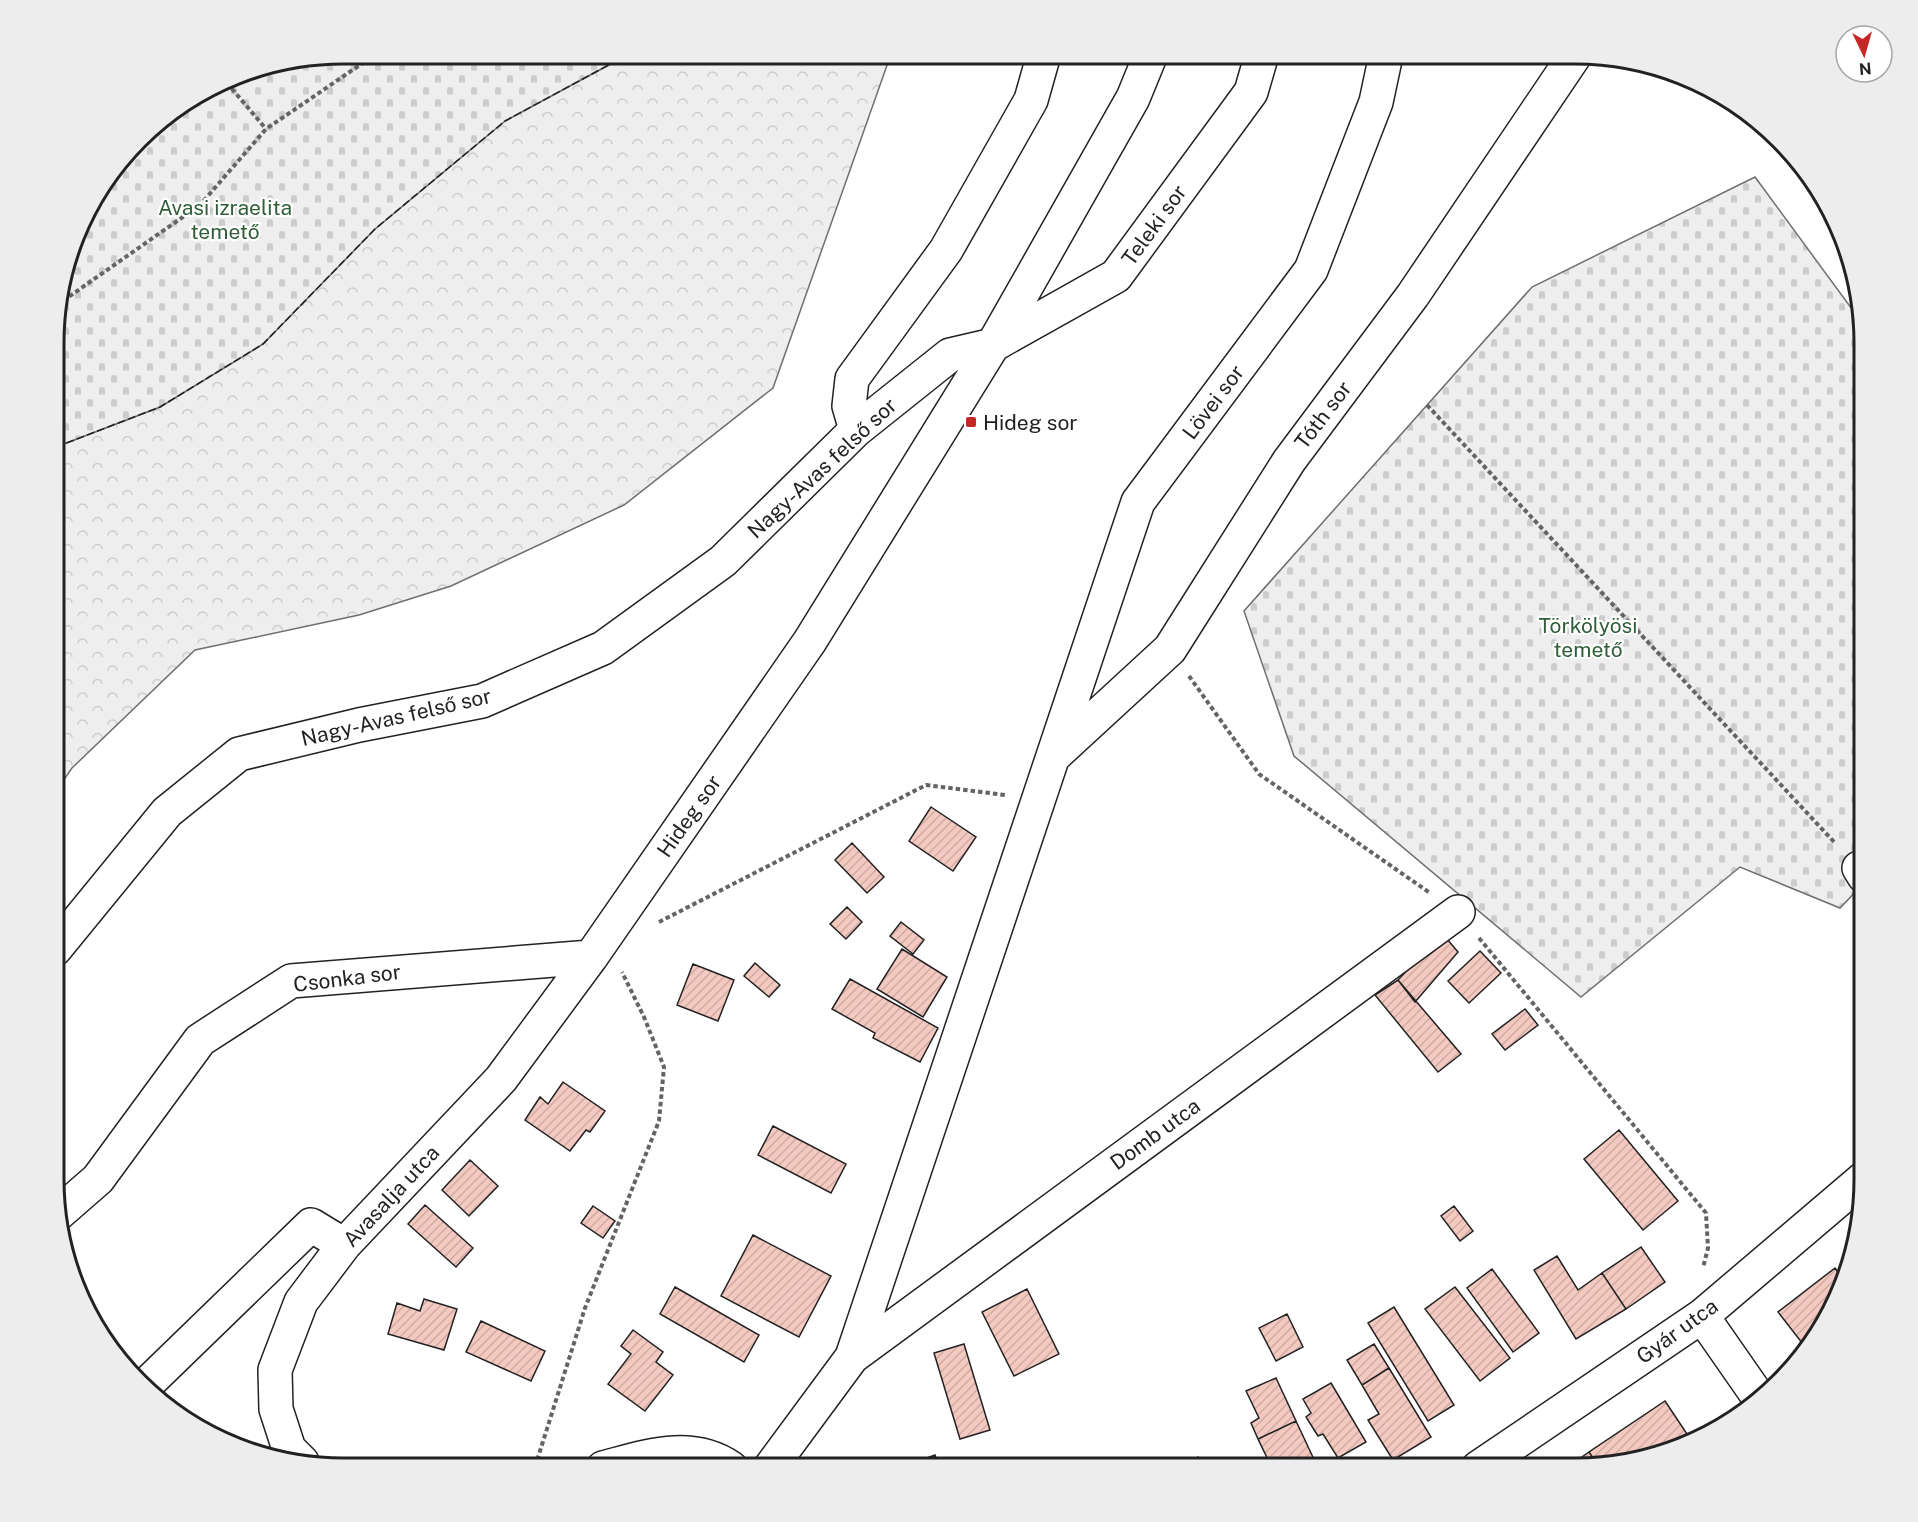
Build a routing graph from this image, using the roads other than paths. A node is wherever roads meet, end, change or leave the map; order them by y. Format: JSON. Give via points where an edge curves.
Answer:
{"nodes":[{"id":1,"x":1041,"y":64,"type":"edge"},
{"id":2,"x":1147,"y":64,"type":"edge"},
{"id":3,"x":1259,"y":64,"type":"edge"},
{"id":4,"x":1384,"y":64,"type":"edge"},
{"id":5,"x":1569,"y":64,"type":"edge"},
{"id":6,"x":993,"y":345,"type":"junction"},
{"id":7,"x":856,"y":430,"type":"junction"},
{"id":8,"x":1052,"y":757,"type":"junction"},
{"id":9,"x":1458,"y":912,"type":"road end"},
{"id":10,"x":64,"y":938,"type":"edge"},
{"id":11,"x":591,"y":957,"type":"junction"},
{"id":12,"x":1854,"y":1187,"type":"edge"},
{"id":13,"x":66,"y":1208,"type":"edge"},
{"id":14,"x":344,"y":1245,"type":"junction"},
{"id":15,"x":1702,"y":1316,"type":"junction"},
{"id":16,"x":852,"y":1357,"type":"junction"},
{"id":17,"x":151,"y":1380,"type":"edge"},
{"id":18,"x":1755,"y":1392,"type":"edge"},
{"id":19,"x":292,"y":1452,"type":"edge"},
{"id":20,"x":641,"y":1458,"type":"edge"},
{"id":21,"x":709,"y":1458,"type":"edge"},
{"id":22,"x":777,"y":1458,"type":"edge"},
{"id":23,"x":1493,"y":1458,"type":"edge"}],
"edges":[{"from":1,"to":7,"type":"street","via":[[1031,99],[946,250],[852,379],[849,406]]},
{"from":2,"to":6,"type":"street","name":"Hideg sor","via":[[1133,98]]},
{"from":3,"to":6,"type":"street","name":"Teleki sor","via":[[1251,92],[1116,276]]},
{"from":4,"to":8,"type":"street","name":"Lövei sor","via":[[1376,102],[1311,270],[1138,502]]},
{"from":5,"to":8,"type":"street","name":"Tóth sor","via":[[1413,295],[1289,461],[1170,649]]},
{"from":6,"to":7,"type":"street","name":"Nagy-Avas felső sor","via":[[950,355]]},
{"from":6,"to":11,"type":"street","name":"Hideg sor","via":[[810,641]]},
{"from":7,"to":10,"type":"street","name":"Nagy-Avas felső sor","via":[[723,561],[603,648],[482,700],[238,754],[167,812]]},
{"from":8,"to":16,"type":"street","name":"Domb utca"},
{"from":9,"to":16,"type":"street","name":"Domb utca"},
{"from":11,"to":13,"type":"street","name":"Csonka sor","via":[[291,981],[200,1040],[98,1179]]},
{"from":11,"to":14,"type":"street","name":"Avasalja utca","via":[[501,1079]]},
{"from":12,"to":15,"type":"street","name":"Gyár utca"},
{"from":14,"to":17,"type":"street","via":[[311,1225]]},
{"from":14,"to":19,"type":"street","name":"Avasalja utca","via":[[301,1302],[275,1370],[276,1409]]},
{"from":15,"to":18,"type":"street"},
{"from":15,"to":23,"type":"street","name":"Gyár utca"},
{"from":16,"to":22,"type":"street","name":"Domb utca"},
{"from":20,"to":21,"type":"street","via":[[664,1452]]}]}
